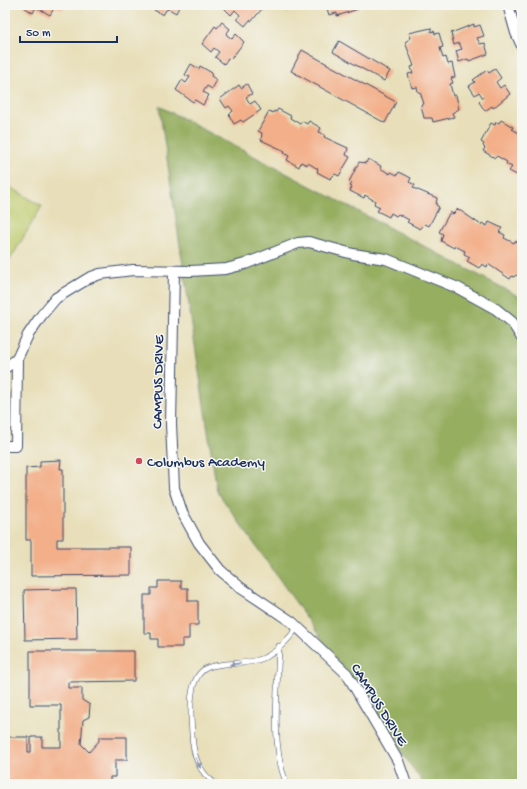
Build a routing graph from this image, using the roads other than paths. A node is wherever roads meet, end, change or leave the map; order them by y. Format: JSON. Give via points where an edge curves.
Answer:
{"nodes":[{"id":1,"x":508,"y":5,"type":"edge"},
{"id":2,"x":522,"y":46,"type":"edge"},
{"id":3,"x":174,"y":271,"type":"junction"},
{"id":4,"x":522,"y":338,"type":"edge"},
{"id":5,"x":17,"y":359,"type":"junction"},
{"id":6,"x":5,"y":368,"type":"edge"},
{"id":7,"x":5,"y":446,"type":"edge"},
{"id":8,"x":297,"y":628,"type":"junction"},
{"id":9,"x":279,"y":646,"type":"junction"},
{"id":10,"x":216,"y":784,"type":"edge"},
{"id":11,"x":287,"y":784,"type":"edge"},
{"id":12,"x":406,"y":784,"type":"edge"}],
"edges":[{"from":1,"to":2,"type":"street"},
{"from":3,"to":4,"type":"street","via":[[226,269],[298,243],[309,242],[353,254],[386,259],[458,288],[496,309],[512,322]]},
{"from":3,"to":5,"type":"street","via":[[112,272],[89,278],[56,298],[28,336]]},
{"from":3,"to":8,"type":"street","name":"CAMPUS DRIVE","via":[[171,424],[174,488],[182,512],[199,543],[220,570]]},
{"from":5,"to":6,"type":"street"},
{"from":5,"to":7,"type":"street","via":[[16,446]]},
{"from":8,"to":9,"type":"lane","via":[[290,638]]},
{"from":8,"to":12,"type":"street","name":"CAMPUS DRIVE","via":[[347,674],[398,761]]},
{"from":9,"to":10,"type":"lane","one_way":true,"via":[[258,660],[208,667],[196,682],[190,700],[193,752],[200,768]]},
{"from":9,"to":11,"type":"lane","via":[[277,748],[281,772]]}]}
